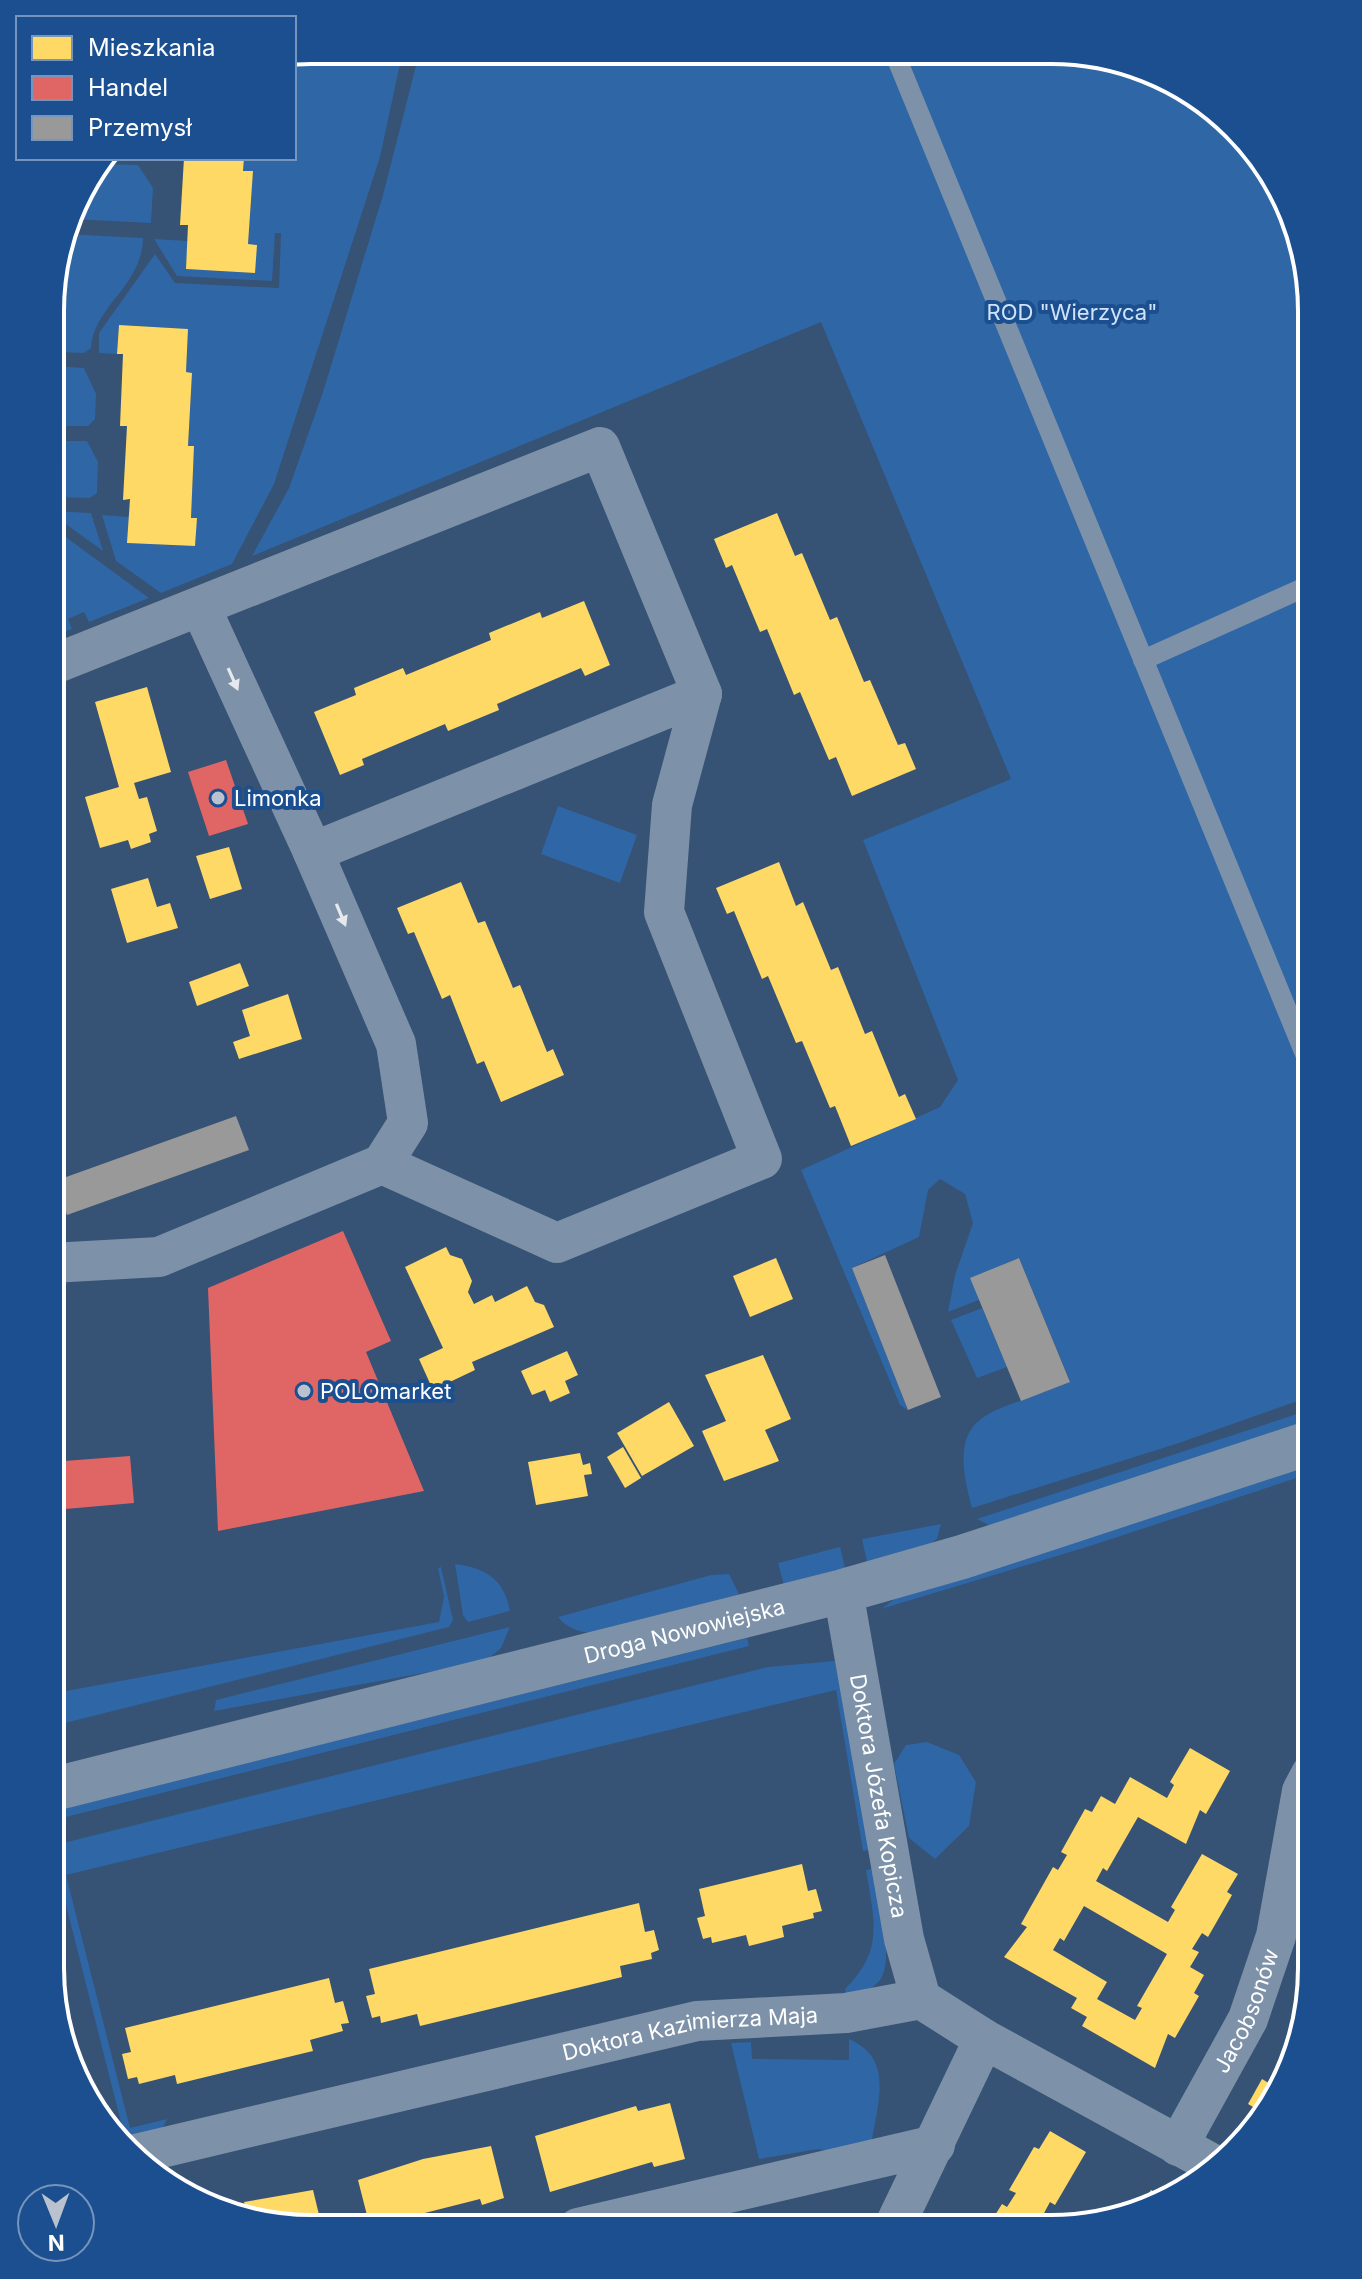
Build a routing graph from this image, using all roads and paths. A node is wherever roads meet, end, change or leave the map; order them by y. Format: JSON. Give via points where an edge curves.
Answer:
{"nodes":[{"id":1,"x":899,"y":64,"type":"edge"},
{"id":2,"x":1298,"y":590,"type":"edge"},
{"id":3,"x":201,"y":608,"type":"junction"},
{"id":4,"x":64,"y":660,"type":"edge"},
{"id":5,"x":1143,"y":660,"type":"junction"},
{"id":6,"x":702,"y":694,"type":"junction"},
{"id":7,"x":313,"y":852,"type":"junction"},
{"id":8,"x":1298,"y":1036,"type":"edge"},
{"id":9,"x":382,"y":1164,"type":"junction"},
{"id":10,"x":64,"y":1262,"type":"edge"},
{"id":11,"x":1297,"y":1447,"type":"edge"},
{"id":12,"x":843,"y":1591,"type":"junction"},
{"id":13,"x":64,"y":1786,"type":"edge"},
{"id":14,"x":1297,"y":1818,"type":"edge"},
{"id":15,"x":921,"y":1999,"type":"junction"},
{"id":16,"x":984,"y":2039,"type":"junction"},
{"id":17,"x":935,"y":2145,"type":"junction"},
{"id":18,"x":146,"y":2152,"type":"edge"},
{"id":19,"x":1194,"y":2155,"type":"edge"},
{"id":20,"x":634,"y":2215,"type":"edge"},
{"id":21,"x":900,"y":2215,"type":"edge"}],
"edges":[{"from":1,"to":5,"type":"lane"},
{"from":2,"to":5,"type":"lane"},
{"from":3,"to":4,"type":"street"},
{"from":3,"to":6,"type":"street","via":[[600,447]]},
{"from":3,"to":7,"type":"street","one_way":true},
{"from":5,"to":8,"type":"lane"},
{"from":6,"to":7,"type":"street"},
{"from":6,"to":9,"type":"street","via":[[672,805],[664,912],[762,1159],[557,1243]]},
{"from":7,"to":9,"type":"street","one_way":true,"via":[[396,1044],[408,1123]]},
{"from":9,"to":10,"type":"street","via":[[159,1257]]},
{"from":11,"to":12,"type":"street","name":"Droga Nowowiejska"},
{"from":12,"to":13,"type":"street","name":"Droga Nowowiejska"},
{"from":12,"to":15,"type":"street","name":"Doktora Józefa Kopicza","via":[[904,1939]]},
{"from":14,"to":19,"type":"street","name":"Jacobsonów","via":[[1276,1936]]},
{"from":15,"to":16,"type":"street"},
{"from":15,"to":18,"type":"street","name":"Doktora Kazimierza Maja","via":[[846,2013],[697,2021]]},
{"from":16,"to":17,"type":"street"},
{"from":16,"to":19,"type":"street"},
{"from":17,"to":20,"type":"street"},
{"from":17,"to":21,"type":"street"}]}
